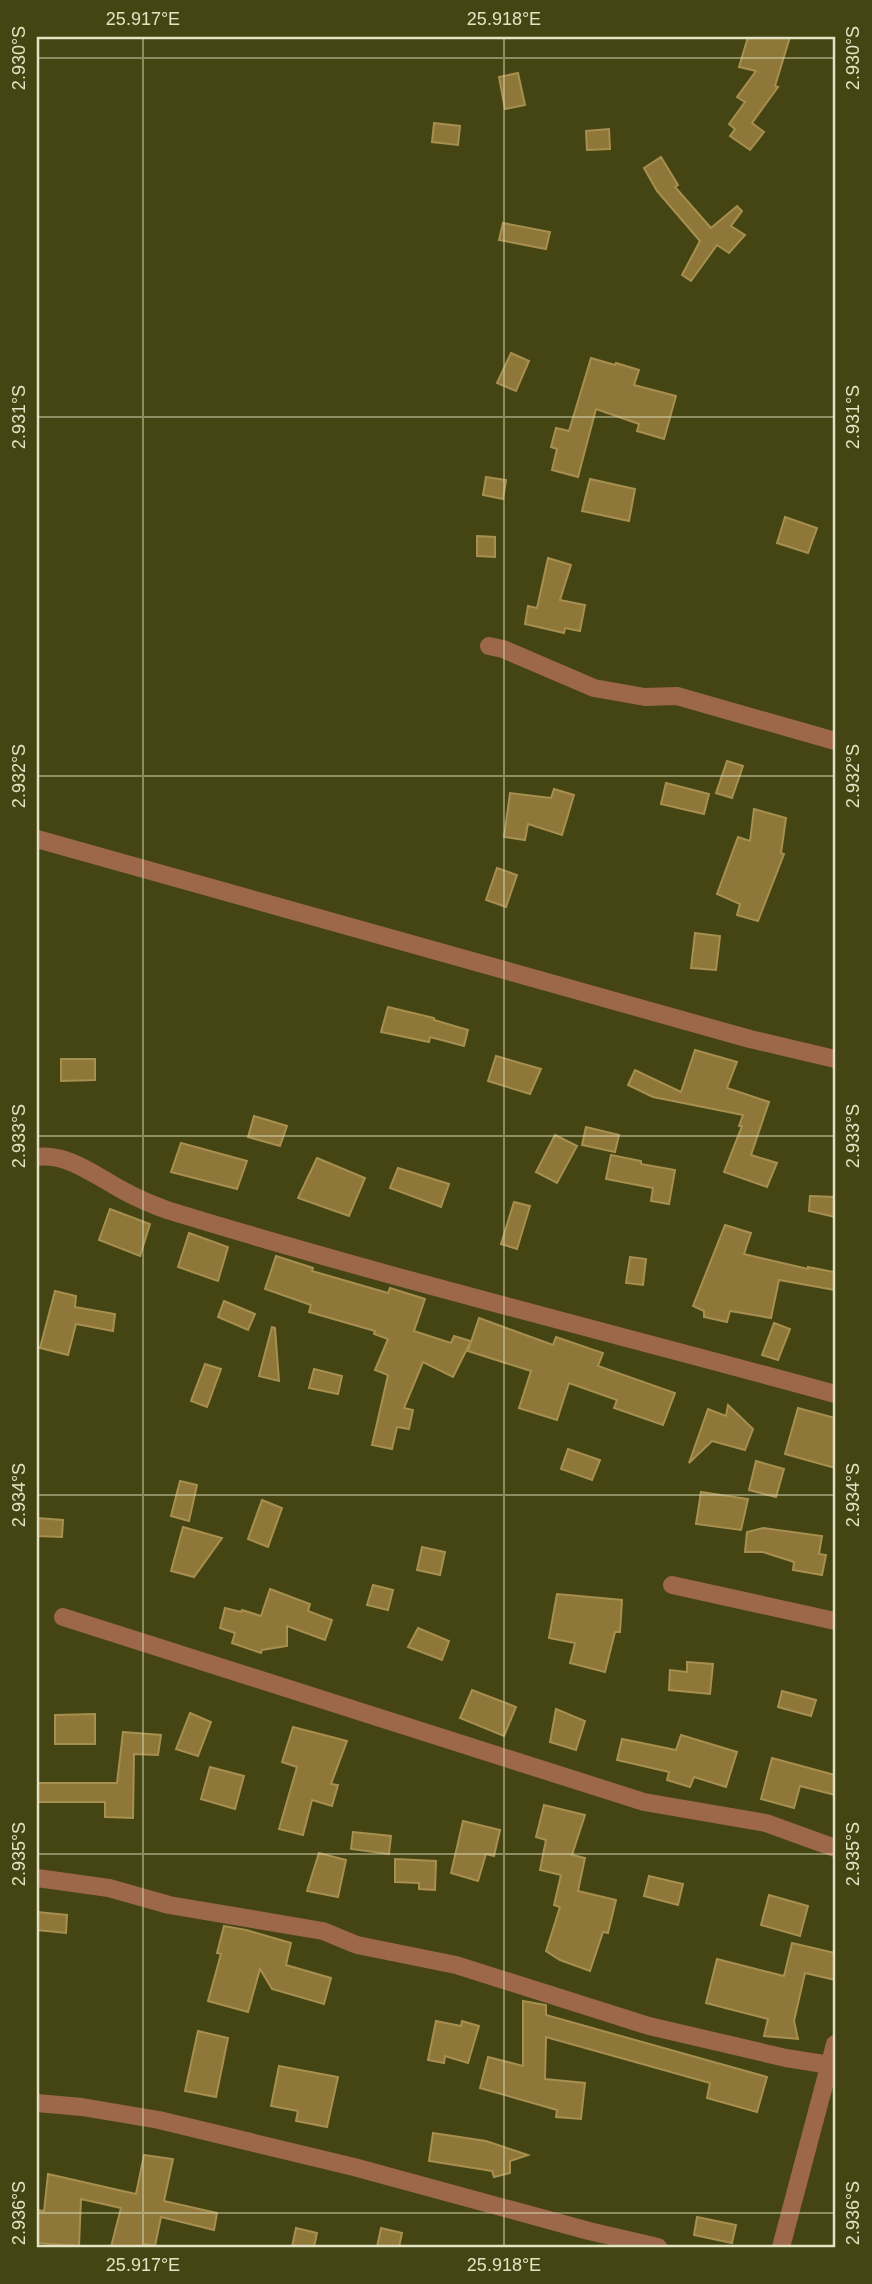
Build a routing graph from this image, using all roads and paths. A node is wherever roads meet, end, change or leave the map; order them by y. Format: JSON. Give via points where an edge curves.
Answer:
{"nodes":[{"id":1,"x":489,"y":646,"type":"dead end"},
{"id":2,"x":835,"y":741,"type":"edge"},
{"id":3,"x":37,"y":839,"type":"edge"},
{"id":4,"x":835,"y":1059,"type":"edge"},
{"id":5,"x":37,"y":1157,"type":"edge"},
{"id":6,"x":835,"y":1394,"type":"edge"},
{"id":7,"x":672,"y":1585,"type":"dead end"},
{"id":8,"x":63,"y":1617,"type":"dead end"},
{"id":9,"x":835,"y":1621,"type":"edge"},
{"id":10,"x":835,"y":1848,"type":"edge"},
{"id":11,"x":37,"y":1878,"type":"edge"},
{"id":12,"x":835,"y":2044,"type":"edge"},
{"id":13,"x":830,"y":2065,"type":"junction"},
{"id":14,"x":37,"y":2103,"type":"edge"},
{"id":15,"x":658,"y":2247,"type":"edge"},
{"id":16,"x":781,"y":2247,"type":"edge"}],
"edges":[{"from":1,"to":2,"type":"street","via":[[594,688],[645,697],[677,696]]},
{"from":3,"to":4,"type":"street"},
{"from":5,"to":6,"type":"street","via":[[52,1157],[94,1172],[164,1209]]},
{"from":7,"to":9,"type":"street"},
{"from":8,"to":10,"type":"street","via":[[644,1802],[766,1823]]},
{"from":11,"to":13,"type":"street","via":[[323,1931],[357,1945],[456,1965],[649,2026]]},
{"from":12,"to":13,"type":"street"},
{"from":13,"to":16,"type":"street"},
{"from":14,"to":15,"type":"street","via":[[159,2120]]}]}
